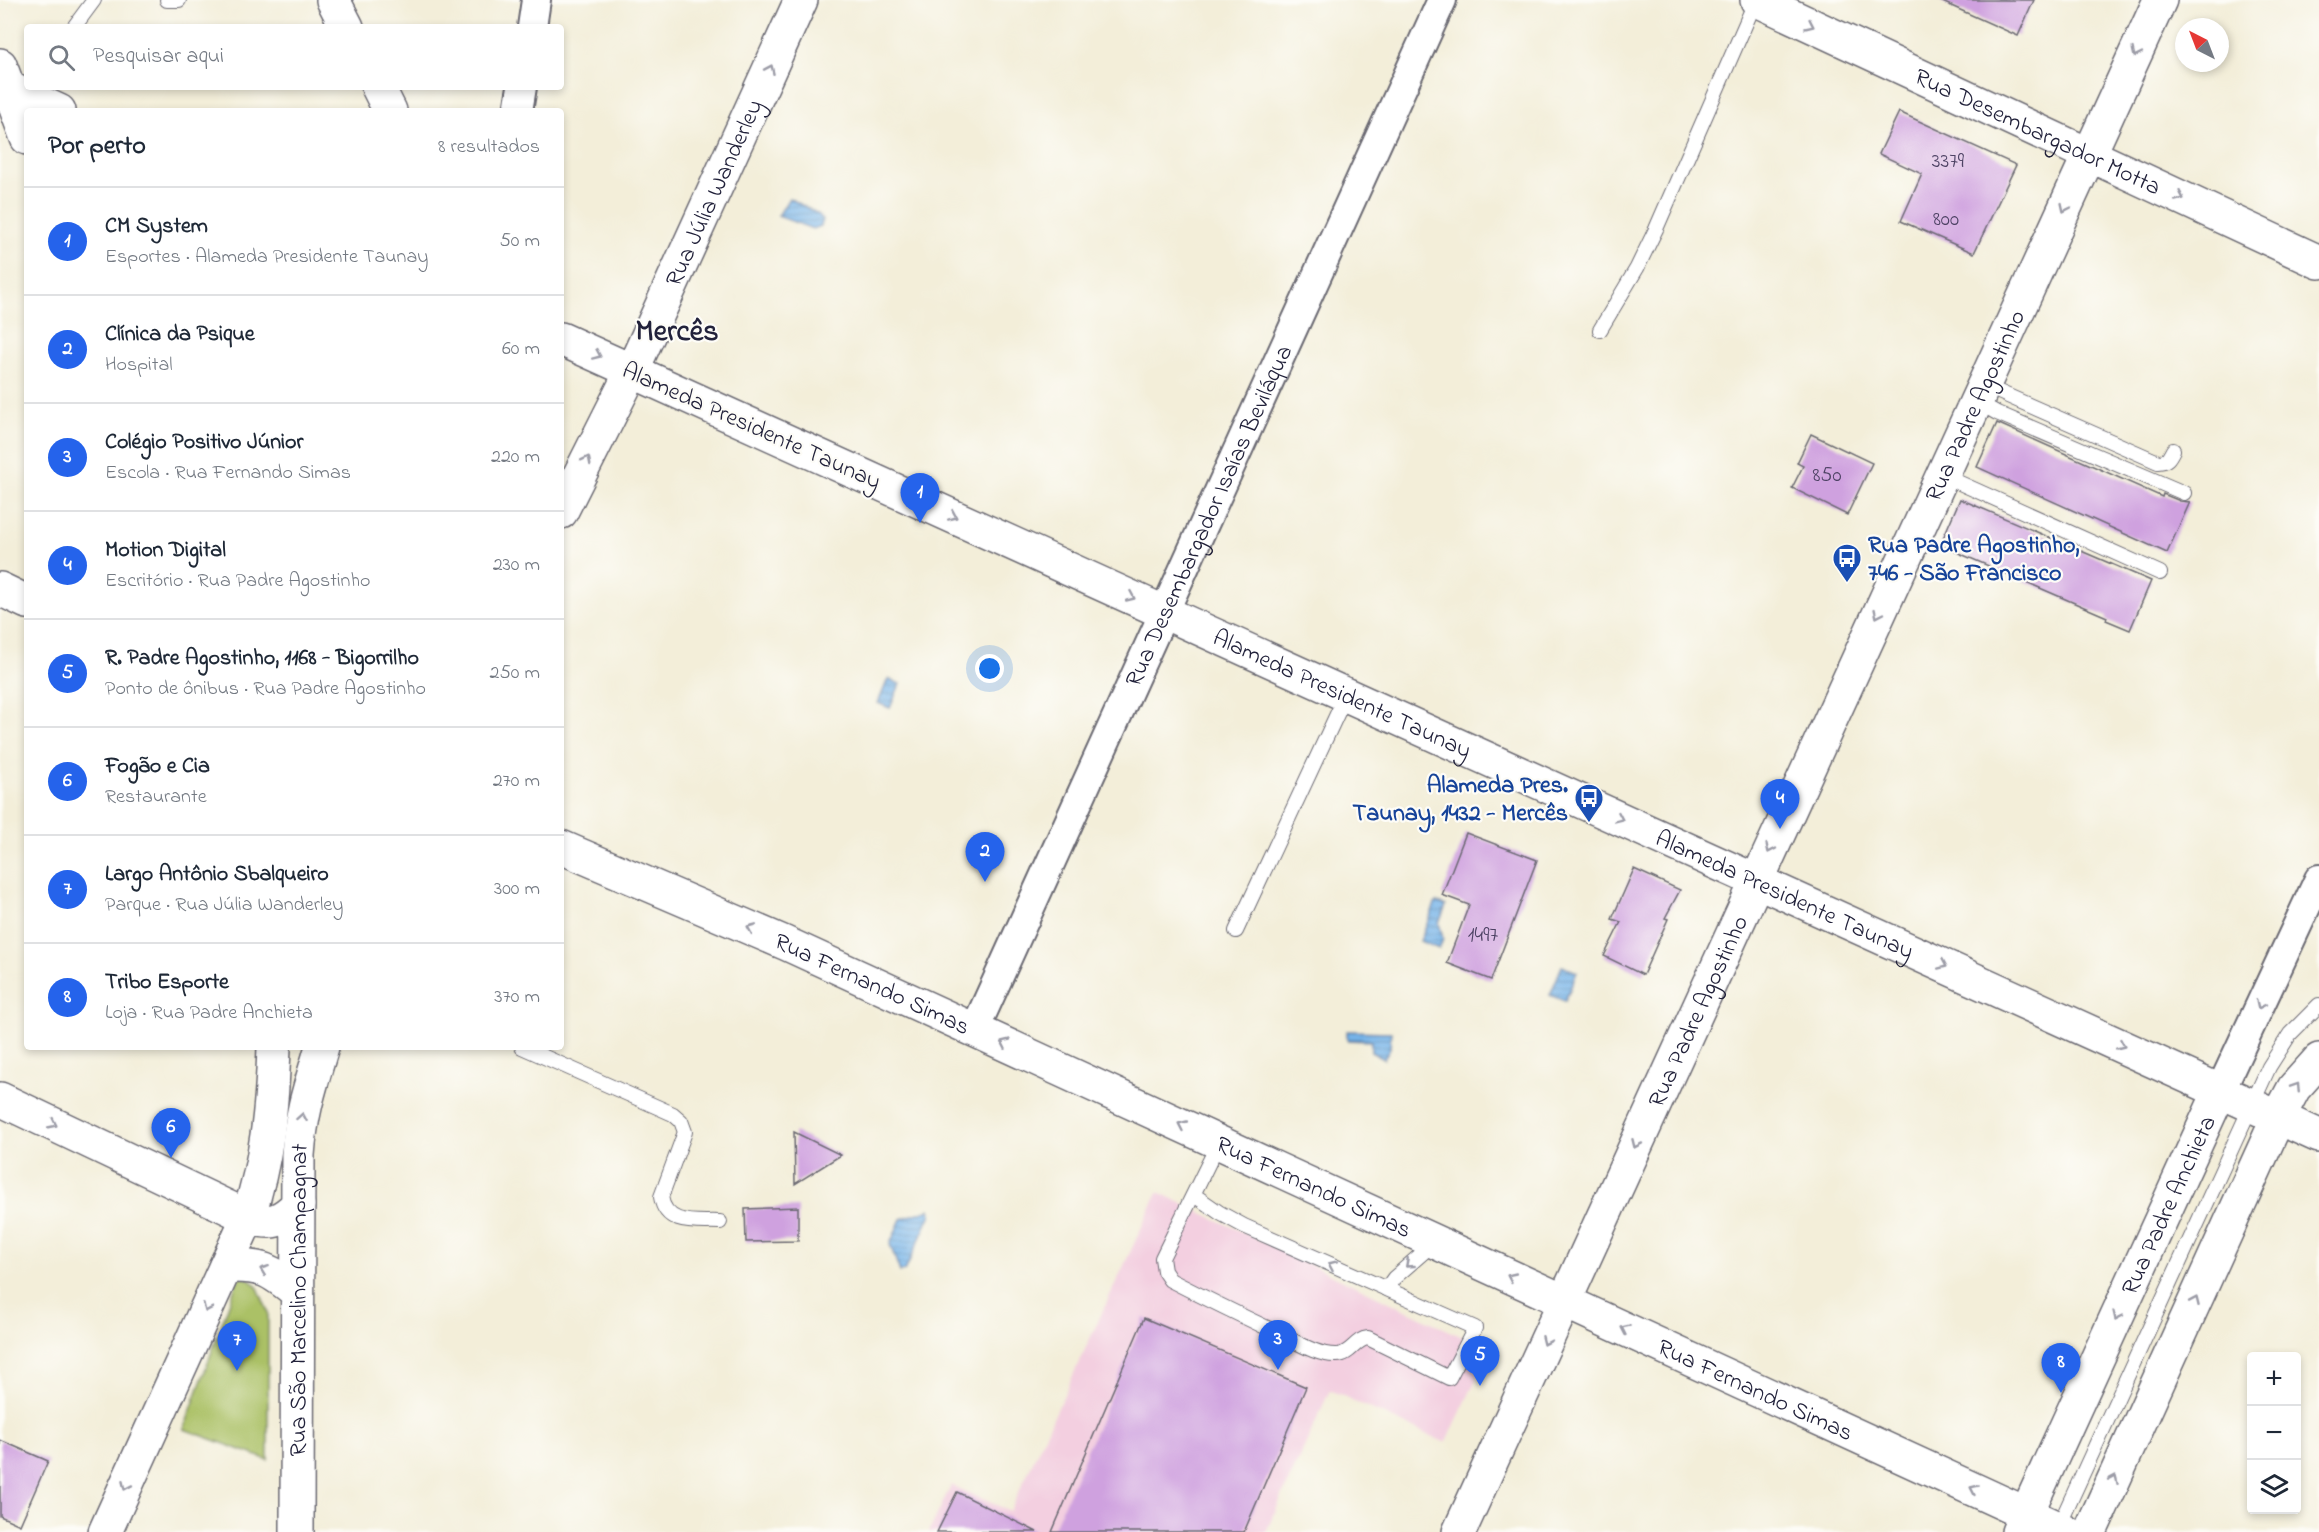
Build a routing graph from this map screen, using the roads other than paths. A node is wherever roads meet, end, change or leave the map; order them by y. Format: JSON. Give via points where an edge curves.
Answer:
{"nodes":[{"id":1,"x":94,"y":0,"type":"edge"},
{"id":2,"x":166,"y":0,"type":"edge"},
{"id":3,"x":179,"y":0,"type":"edge"},
{"id":4,"x":333,"y":0,"type":"edge"},
{"id":5,"x":536,"y":0,"type":"edge"},
{"id":6,"x":801,"y":0,"type":"edge"},
{"id":7,"x":1442,"y":0,"type":"edge"},
{"id":8,"x":1757,"y":0,"type":"edge"},
{"id":9,"x":2160,"y":0,"type":"edge"},
{"id":10,"x":76,"y":24,"type":"edge"},
{"id":11,"x":345,"y":24,"type":"edge"},
{"id":12,"x":532,"y":24,"type":"edge"},
{"id":13,"x":13,"y":84,"type":"edge"},
{"id":14,"x":380,"y":90,"type":"edge"},
{"id":15,"x":522,"y":90,"type":"edge"},
{"id":16,"x":54,"y":108,"type":"edge"},
{"id":17,"x":388,"y":108,"type":"edge"},
{"id":18,"x":518,"y":108,"type":"edge"},
{"id":19,"x":24,"y":126,"type":"edge"},
{"id":20,"x":2089,"y":155,"type":"junction"},
{"id":21,"x":2319,"y":262,"type":"edge"},
{"id":22,"x":1600,"y":330,"type":"dead end"},
{"id":23,"x":564,"y":340,"type":"edge"},
{"id":24,"x":632,"y":371,"type":"junction"},
{"id":25,"x":1979,"y":393,"type":"junction"},
{"id":26,"x":2173,"y":450,"type":"dead end"},
{"id":27,"x":1942,"y":475,"type":"junction"},
{"id":28,"x":2184,"y":493,"type":"dead end"},
{"id":29,"x":564,"y":506,"type":"edge"},
{"id":30,"x":2160,"y":573,"type":"dead end"},
{"id":31,"x":0,"y":589,"type":"edge"},
{"id":32,"x":24,"y":601,"type":"edge"},
{"id":33,"x":1164,"y":612,"type":"junction"},
{"id":34,"x":1346,"y":695,"type":"junction"},
{"id":35,"x":564,"y":848,"type":"edge"},
{"id":36,"x":2319,"y":879,"type":"edge"},
{"id":37,"x":1756,"y":880,"type":"junction"},
{"id":38,"x":1236,"y":931,"type":"dead end"},
{"id":39,"x":2319,"y":1005,"type":"edge"},
{"id":40,"x":975,"y":1029,"type":"junction"},
{"id":41,"x":274,"y":1050,"type":"edge"},
{"id":42,"x":529,"y":1050,"type":"edge"},
{"id":43,"x":318,"y":1059,"type":"edge"},
{"id":44,"x":2319,"y":1060,"type":"edge"},
{"id":45,"x":2220,"y":1090,"type":"junction"},
{"id":46,"x":0,"y":1098,"type":"edge"},
{"id":47,"x":2265,"y":1111,"type":"junction"},
{"id":48,"x":2319,"y":1136,"type":"edge"},
{"id":49,"x":1219,"y":1142,"type":"junction"},
{"id":50,"x":1194,"y":1195,"type":"junction"},
{"id":51,"x":298,"y":1205,"type":"junction"},
{"id":52,"x":248,"y":1217,"type":"junction"},
{"id":53,"x":720,"y":1222,"type":"dead end"},
{"id":54,"x":1436,"y":1242,"type":"junction"},
{"id":55,"x":226,"y":1266,"type":"junction"},
{"id":56,"x":1386,"y":1289,"type":"junction"},
{"id":57,"x":297,"y":1292,"type":"junction"},
{"id":58,"x":1564,"y":1301,"type":"junction"},
{"id":59,"x":2023,"y":1523,"type":"edge"},
{"id":60,"x":2060,"y":1531,"type":"edge"},
{"id":61,"x":105,"y":1532,"type":"edge"},
{"id":62,"x":297,"y":1532,"type":"edge"},
{"id":63,"x":1459,"y":1532,"type":"edge"},
{"id":64,"x":2090,"y":1532,"type":"edge"}],
"edges":[{"from":1,"to":10,"type":"lane"},
{"from":2,"to":3,"type":"lane"},
{"from":4,"to":11,"type":"main road"},
{"from":5,"to":12,"type":"street"},
{"from":24,"to":6,"type":"main road","name":"Rua Júlia Wanderley","one_way":true},
{"from":7,"to":33,"type":"street","name":"Rua Desembargador Isaías Beviláqua"},
{"from":8,"to":20,"type":"main road","name":"Rua Desembargador Motta","one_way":true},
{"from":8,"to":22,"type":"lane","via":[[1656,229]]},
{"from":9,"to":20,"type":"main road","name":"Rua Padre Agostinho","one_way":true},
{"from":13,"to":16,"type":"main road"},
{"from":13,"to":19,"type":"main road"},
{"from":14,"to":17,"type":"main road"},
{"from":15,"to":18,"type":"street"},
{"from":20,"to":21,"type":"main road","name":"Rua Desembargador Motta","one_way":true},
{"from":20,"to":25,"type":"main road","name":"Rua Padre Agostinho","one_way":true},
{"from":23,"to":24,"type":"main road","name":"Alameda Presidente Taunay","one_way":true},
{"from":29,"to":24,"type":"main road","name":"Rua Júlia Wanderley","one_way":true},
{"from":24,"to":33,"type":"main road","name":"Alameda Presidente Taunay","one_way":true},
{"from":25,"to":26,"type":"lane","via":[[2158,462],[2169,459]]},
{"from":25,"to":27,"type":"main road","name":"Rua Padre Agostinho"},
{"from":25,"to":28,"type":"lane","via":[[1997,413]]},
{"from":27,"to":30,"type":"lane"},
{"from":27,"to":37,"type":"main road","name":"Rua Padre Agostinho","one_way":true},
{"from":31,"to":32,"type":"main road"},
{"from":33,"to":34,"type":"main road","name":"Alameda Presidente Taunay"},
{"from":33,"to":40,"type":"street","name":"Rua Desembargador Isaías Beviláqua"},
{"from":34,"to":37,"type":"main road","name":"Alameda Presidente Taunay","one_way":true},
{"from":34,"to":38,"type":"lane"},
{"from":40,"to":35,"type":"main road","name":"Rua Fernando Simas","one_way":true,"via":[[785,942]]},
{"from":36,"to":45,"type":"street","name":"Rua Padre Anchieta","one_way":true},
{"from":37,"to":45,"type":"main road","name":"Alameda Presidente Taunay","one_way":true},
{"from":37,"to":58,"type":"main road","name":"Rua Padre Agostinho","one_way":true},
{"from":39,"to":47,"type":"lane","via":[[2290,1034],[2269,1067]]},
{"from":49,"to":40,"type":"main road","name":"Rua Fernando Simas","one_way":true},
{"from":41,"to":52,"type":"main road","name":"Rua São Marcelino Champagnat","via":[[268,1136],[260,1182]]},
{"from":42,"to":53,"type":"lane","via":[[681,1121],[685,1132],[661,1197],[663,1208],[682,1220]]},
{"from":51,"to":43,"type":"main road","name":"Rua São Marcelino Champagnat","one_way":true,"via":[[300,1122]]},
{"from":47,"to":44,"type":"main road","one_way":true,"via":[[2294,1088]]},
{"from":45,"to":47,"type":"main road","name":"Alameda Presidente Taunay"},
{"from":45,"to":59,"type":"main road","name":"Rua Padre Anchieta","one_way":true},
{"from":46,"to":52,"type":"main road","one_way":true},
{"from":47,"to":48,"type":"main road","name":"Alameda Presidente Taunay"},
{"from":47,"to":60,"type":"lane"},
{"from":64,"to":47,"type":"main road","one_way":true},
{"from":49,"to":50,"type":"lane"},
{"from":49,"to":54,"type":"main road","name":"Rua Fernando Simas"},
{"from":56,"to":50,"type":"lane","one_way":true,"via":[[1244,1226]]},
{"from":50,"to":56,"type":"lane","via":[[1162,1258],[1170,1280],[1329,1355],[1341,1356],[1368,1338],[1449,1378],[1474,1328]]},
{"from":51,"to":52,"type":"main road","via":[[282,1219],[266,1223]]},
{"from":51,"to":57,"type":"main road","name":"Rua São Marcelino Champagnat"},
{"from":52,"to":55,"type":"main road"},
{"from":54,"to":56,"type":"lane","one_way":true,"via":[[1405,1267]]},
{"from":58,"to":54,"type":"main road","name":"Rua Fernando Simas","one_way":true},
{"from":57,"to":55,"type":"main road","one_way":true,"via":[[263,1268]]},
{"from":55,"to":61,"type":"main road","one_way":true},
{"from":57,"to":62,"type":"main road","name":"Rua São Marcelino Champagnat"},
{"from":59,"to":58,"type":"main road","name":"Rua Fernando Simas","one_way":true},
{"from":58,"to":63,"type":"main road","name":"Rua Padre Agostinho","one_way":true},
{"from":59,"to":60,"type":"main road","name":"Rua Fernando Simas"}]}
